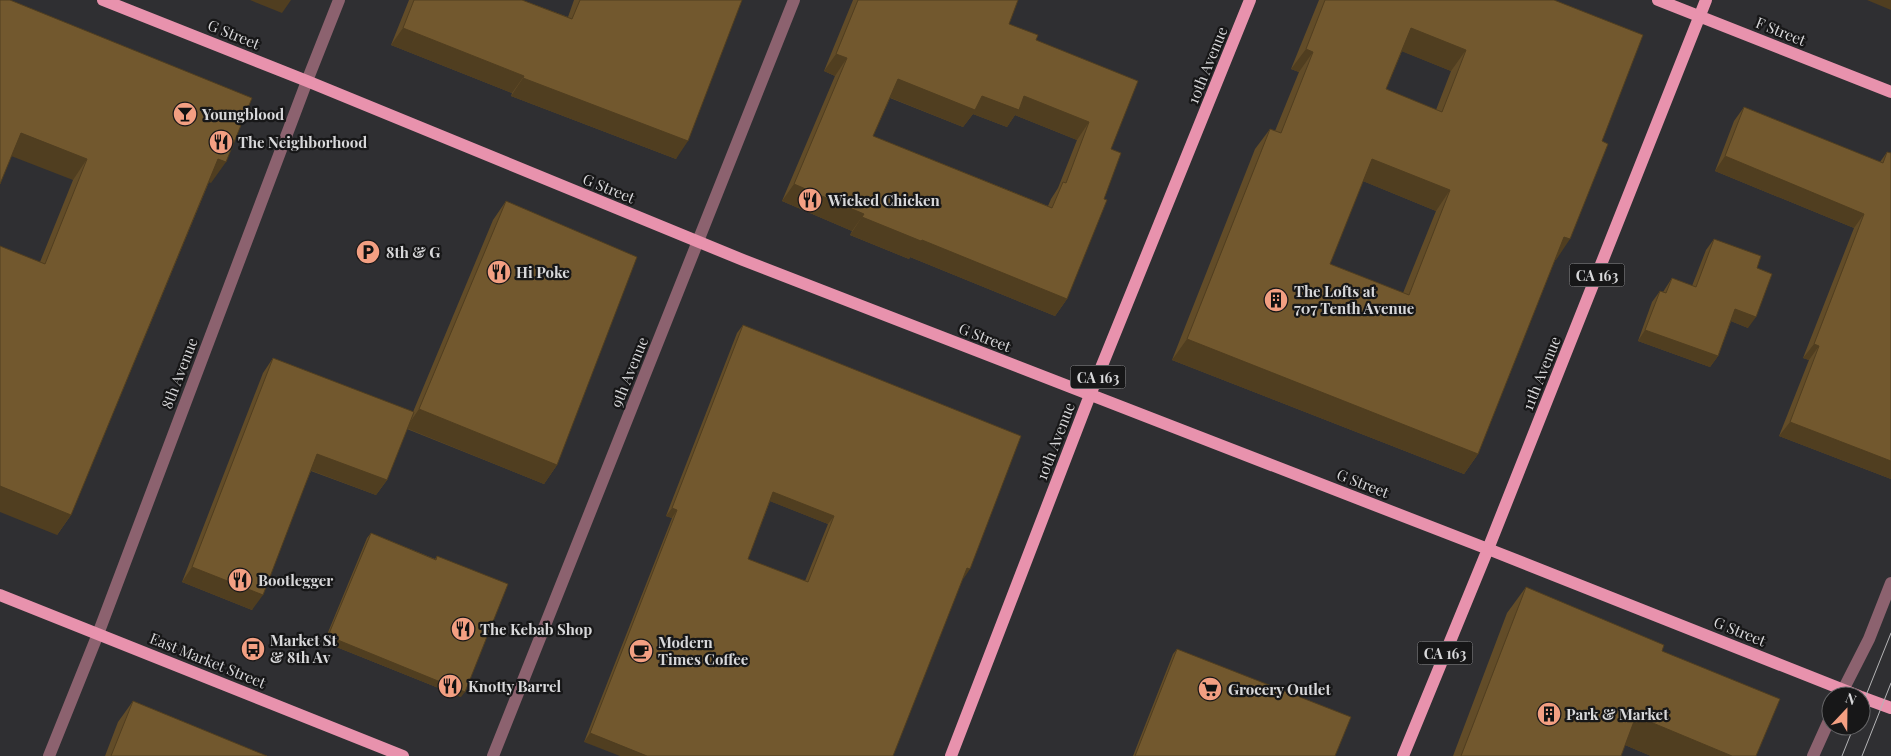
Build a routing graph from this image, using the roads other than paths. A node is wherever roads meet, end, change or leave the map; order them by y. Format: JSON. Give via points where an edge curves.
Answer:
{"nodes":[{"id":1,"x":103,"y":0,"type":"edge"},
{"id":2,"x":339,"y":0,"type":"edge"},
{"id":3,"x":794,"y":0,"type":"edge"},
{"id":4,"x":1250,"y":0,"type":"edge"},
{"id":5,"x":1658,"y":0,"type":"edge"},
{"id":6,"x":1706,"y":0,"type":"edge"},
{"id":7,"x":1700,"y":16,"type":"junction"},
{"id":8,"x":307,"y":81,"type":"junction"},
{"id":9,"x":1891,"y":92,"type":"edge"},
{"id":10,"x":698,"y":242,"type":"junction"},
{"id":11,"x":1090,"y":395,"type":"junction"},
{"id":12,"x":1488,"y":549,"type":"junction"},
{"id":13,"x":1891,"y":583,"type":"edge"},
{"id":14,"x":0,"y":595,"type":"edge"},
{"id":15,"x":98,"y":634,"type":"junction"},
{"id":16,"x":1825,"y":686,"type":"edge"},
{"id":17,"x":1846,"y":686,"type":"edge"},
{"id":18,"x":1871,"y":700,"type":"edge"},
{"id":19,"x":1891,"y":708,"type":"edge"},
{"id":20,"x":1822,"y":736,"type":"edge"},
{"id":21,"x":49,"y":756,"type":"edge"},
{"id":22,"x":403,"y":756,"type":"edge"},
{"id":23,"x":493,"y":756,"type":"edge"},
{"id":24,"x":951,"y":756,"type":"edge"},
{"id":25,"x":1403,"y":756,"type":"edge"},
{"id":26,"x":1813,"y":756,"type":"edge"}],
"edges":[{"from":1,"to":8,"type":"main road","name":"G Street"},
{"from":2,"to":8,"type":"street","name":"8th Avenue"},
{"from":3,"to":10,"type":"street","name":"9th Avenue"},
{"from":4,"to":11,"type":"main road","name":"10th Avenue","number":"CA 163"},
{"from":5,"to":7,"type":"main road","name":"F Street"},
{"from":6,"to":7,"type":"main road","name":"11th Avenue","number":"CA 163"},
{"from":7,"to":9,"type":"main road","name":"F Street"},
{"from":7,"to":12,"type":"main road","name":"11th Avenue","number":"CA 163"},
{"from":8,"to":10,"type":"main road","name":"G Street"},
{"from":8,"to":15,"type":"street","name":"8th Avenue"},
{"from":10,"to":11,"type":"main road","name":"G Street"},
{"from":10,"to":23,"type":"street","name":"9th Avenue"},
{"from":11,"to":12,"type":"main road","name":"G Street"},
{"from":11,"to":24,"type":"main road","name":"10th Avenue","number":"CA 163"},
{"from":12,"to":16,"type":"main road","name":"G Street"},
{"from":12,"to":25,"type":"main road","name":"11th Avenue","number":"CA 163"},
{"from":13,"to":17,"type":"street","via":[[1869,639]]},
{"from":14,"to":15,"type":"main road","name":"East Market Street"},
{"from":15,"to":21,"type":"street","name":"8th Avenue"},
{"from":15,"to":22,"type":"main road","name":"East Market Street"},
{"from":18,"to":19,"type":"main road","name":"G Street"},
{"from":20,"to":26,"type":"street"}]}
